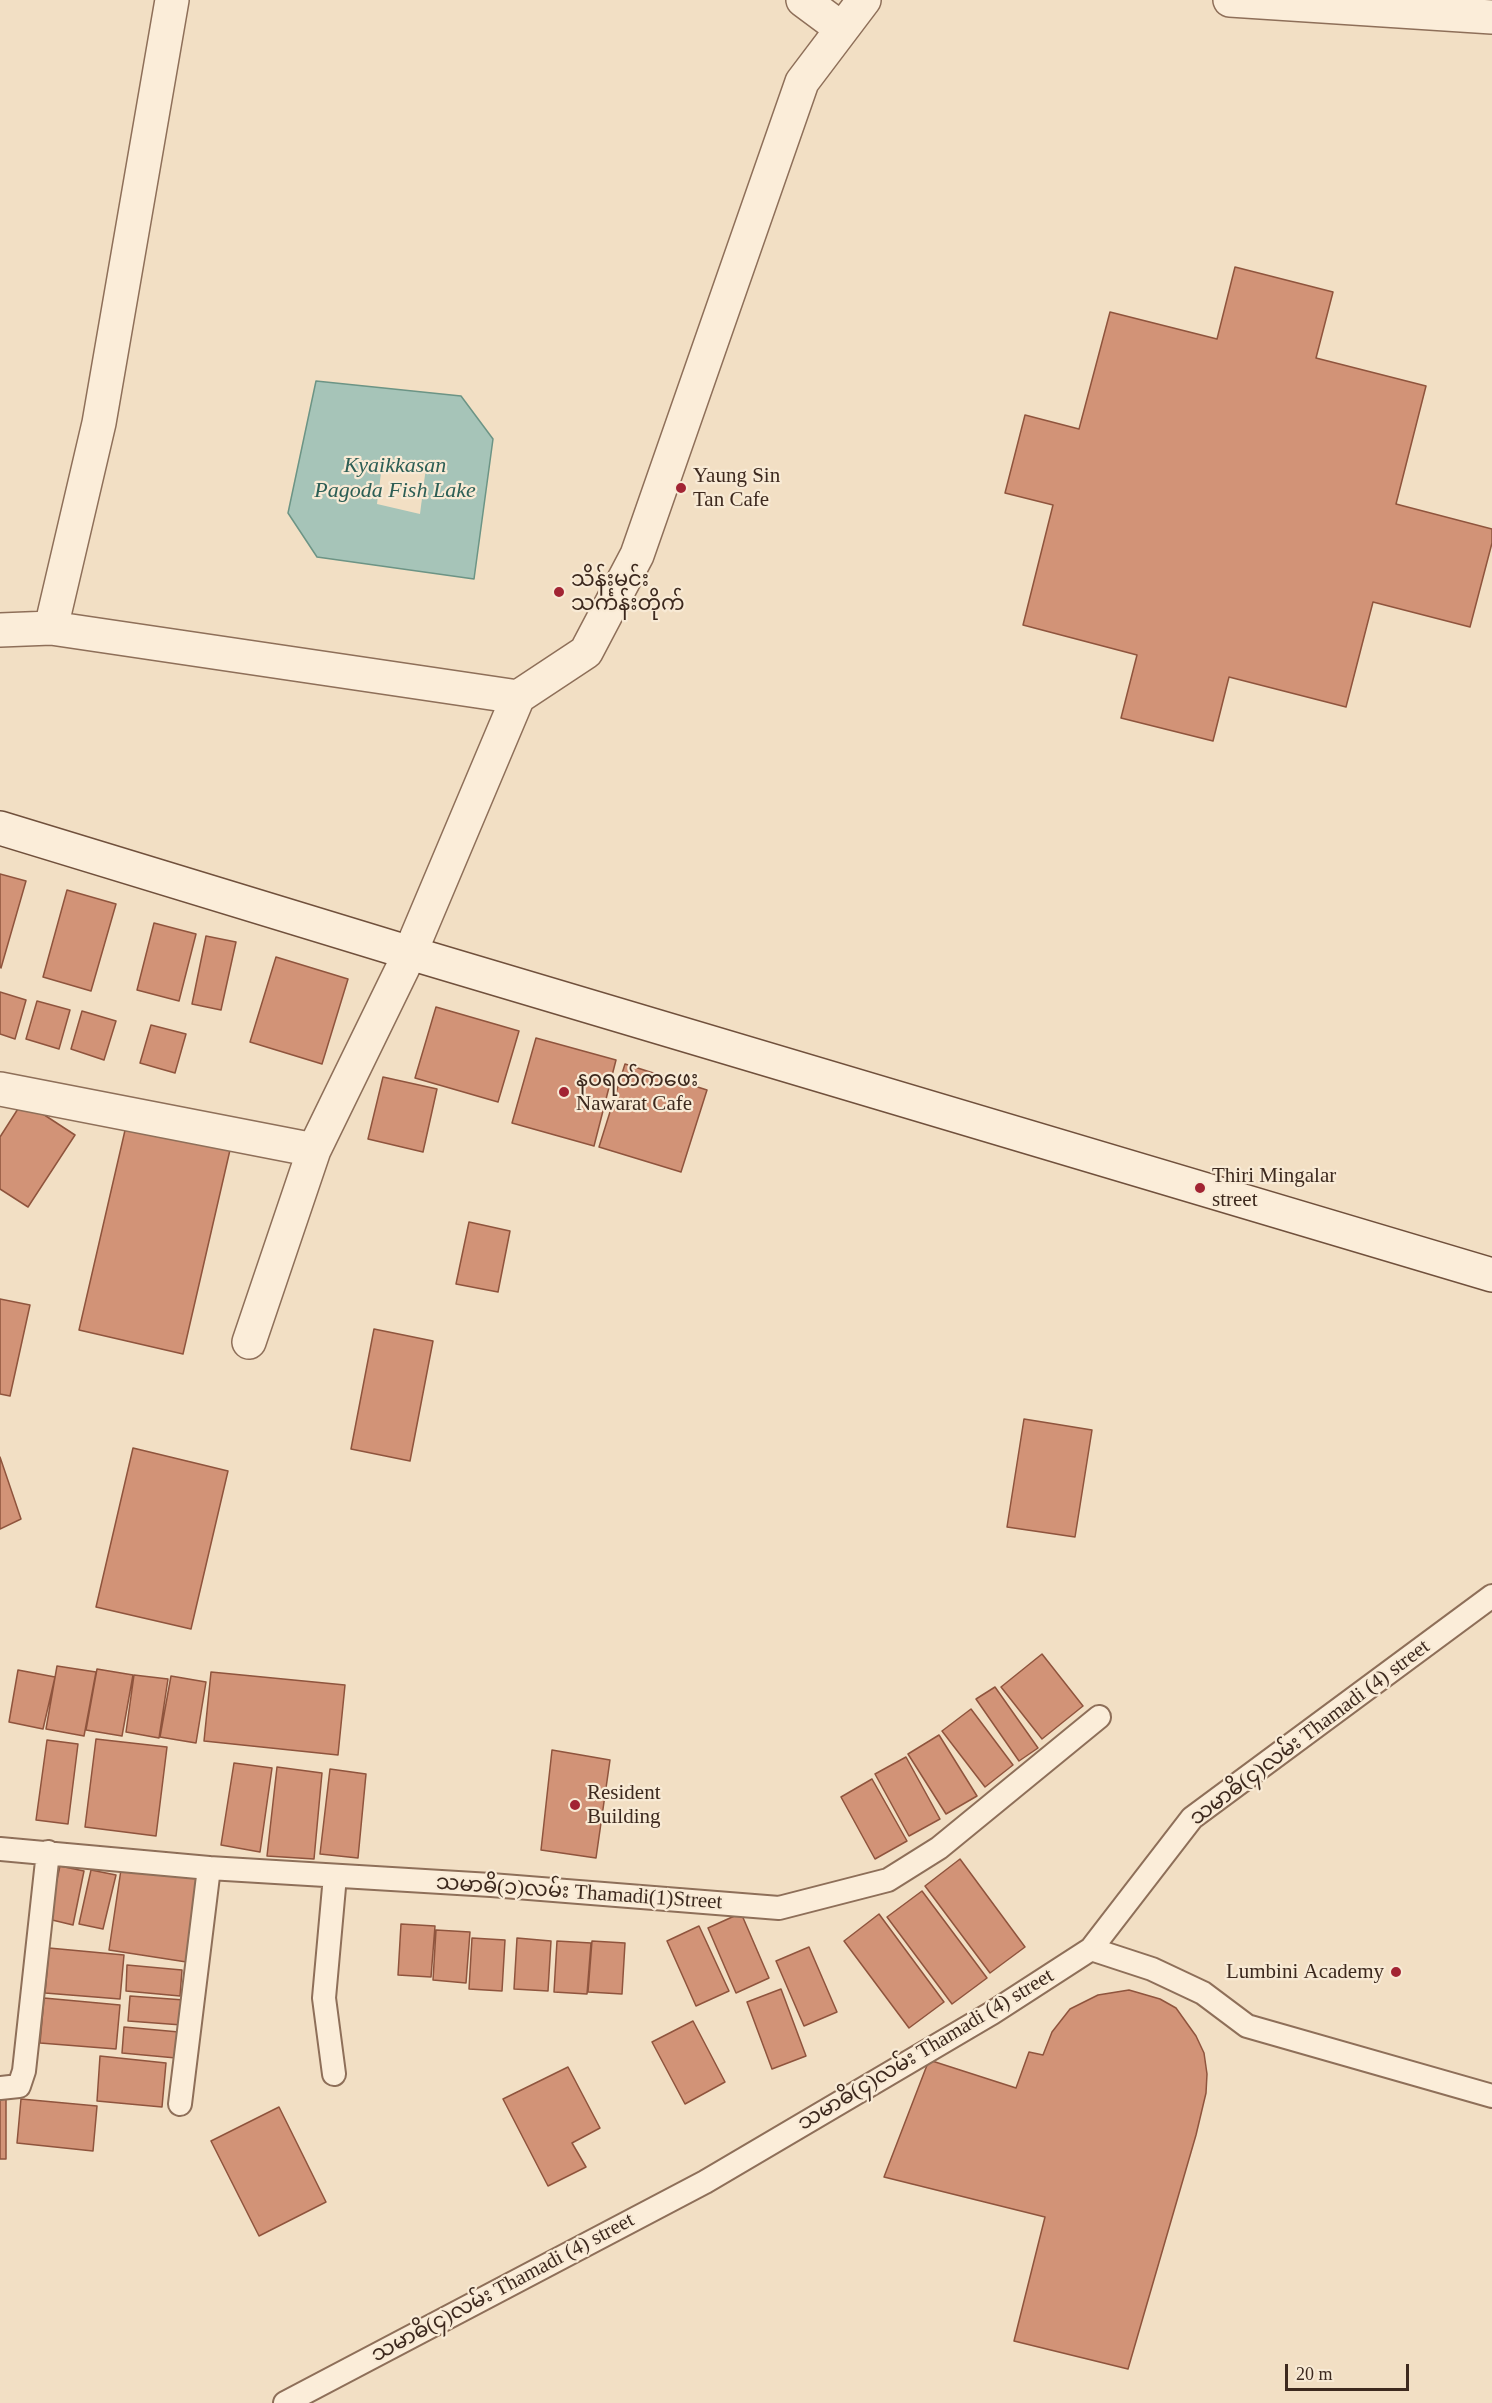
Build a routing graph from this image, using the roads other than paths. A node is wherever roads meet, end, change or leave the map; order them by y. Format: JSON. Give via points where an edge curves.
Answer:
{"nodes":[{"id":1,"x":172,"y":0,"type":"edge"},
{"id":2,"x":803,"y":0,"type":"edge"},
{"id":3,"x":864,"y":0,"type":"edge"},
{"id":4,"x":1230,"y":0,"type":"edge"},
{"id":5,"x":1338,"y":4,"type":"edge"},
{"id":6,"x":1492,"y":17,"type":"edge"},
{"id":7,"x":842,"y":29,"type":"junction"},
{"id":8,"x":51,"y":628,"type":"junction"},
{"id":9,"x":0,"y":630,"type":"edge"},
{"id":10,"x":518,"y":696,"type":"junction"},
{"id":11,"x":0,"y":828,"type":"edge"},
{"id":12,"x":410,"y":953,"type":"junction"},
{"id":13,"x":0,"y":1089,"type":"edge"},
{"id":14,"x":314,"y":1150,"type":"junction"},
{"id":15,"x":1492,"y":1275,"type":"edge"},
{"id":16,"x":249,"y":1342,"type":"dead end"},
{"id":17,"x":1492,"y":1596,"type":"edge"},
{"id":18,"x":1099,"y":1717,"type":"dead end"},
{"id":19,"x":0,"y":1849,"type":"edge"},
{"id":20,"x":48,"y":1852,"type":"junction"},
{"id":21,"x":209,"y":1868,"type":"junction"},
{"id":22,"x":335,"y":1876,"type":"junction"},
{"id":23,"x":1091,"y":1949,"type":"junction"},
{"id":24,"x":334,"y":2074,"type":"dead end"},
{"id":25,"x":0,"y":2088,"type":"edge"},
{"id":26,"x":1492,"y":2096,"type":"edge"},
{"id":27,"x":180,"y":2104,"type":"dead end"},
{"id":28,"x":285,"y":2403,"type":"edge"}],
"edges":[{"from":1,"to":8,"type":"street","via":[[99,423]]},
{"from":2,"to":7,"type":"street"},
{"from":3,"to":7,"type":"street"},
{"from":4,"to":5,"type":"street"},
{"from":5,"to":6,"type":"street"},
{"from":7,"to":10,"type":"street","via":[[802,82],[637,555],[586,651]]},
{"from":8,"to":9,"type":"street"},
{"from":8,"to":10,"type":"street"},
{"from":10,"to":12,"type":"street"},
{"from":11,"to":12,"type":"street"},
{"from":12,"to":14,"type":"street"},
{"from":12,"to":15,"type":"street"},
{"from":13,"to":14,"type":"street"},
{"from":14,"to":16,"type":"street"},
{"from":17,"to":23,"type":"lane","name":"သမာဓိ(၄)လမ်း Thamadi (4) street","via":[[1192,1818]]},
{"from":18,"to":22,"type":"lane","name":"သမာဓိ(၁)လမ်း Thamadi(1)Street","via":[[939,1848],[888,1880],[779,1908]]},
{"from":19,"to":20,"type":"lane","name":"သမာဓိ(၁)လမ်း Thamadi(1)Street"},
{"from":20,"to":21,"type":"lane","name":"သမာဓိ(၁)လမ်း Thamadi(1)Street"},
{"from":20,"to":25,"type":"lane","via":[[24,2071],[19,2086]]},
{"from":21,"to":22,"type":"lane","name":"သမာဓိ(၁)လမ်း Thamadi(1)Street"},
{"from":21,"to":27,"type":"lane"},
{"from":22,"to":24,"type":"lane","via":[[324,1998]]},
{"from":23,"to":26,"type":"lane","via":[[1152,1969],[1203,1993],[1247,2026]]},
{"from":23,"to":28,"type":"lane","name":"သမာဓိ(၄)လမ်း Thamadi (4) street","via":[[992,2013],[705,2182]]}]}
